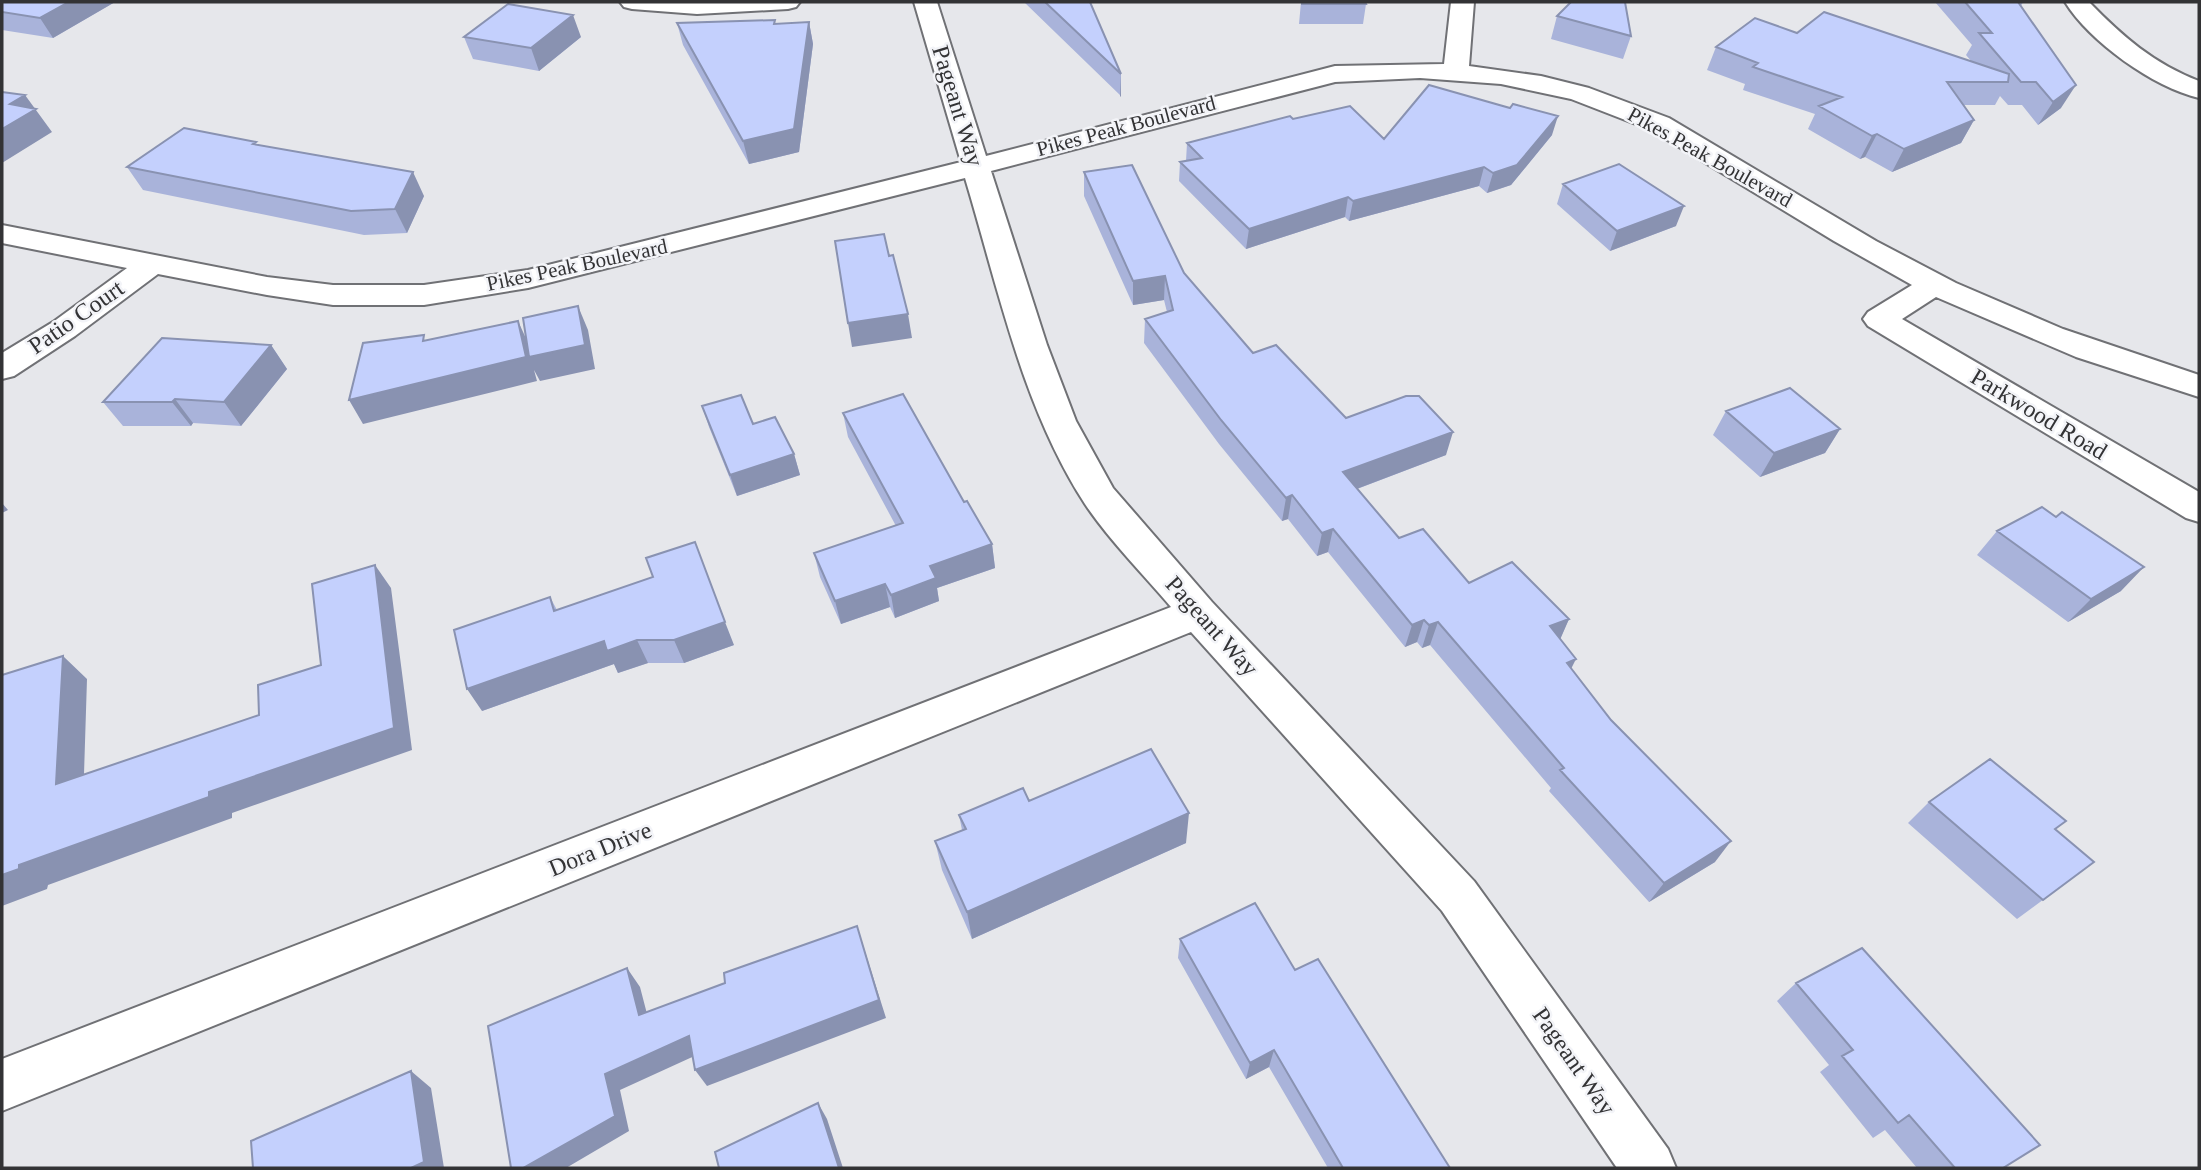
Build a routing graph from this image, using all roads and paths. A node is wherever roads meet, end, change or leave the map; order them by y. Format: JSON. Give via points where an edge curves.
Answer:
{"nodes":[{"id":1,"x":632,"y":2,"type":"edge"},
{"id":2,"x":788,"y":2,"type":"edge"},
{"id":3,"x":925,"y":2,"type":"edge"},
{"id":4,"x":1463,"y":2,"type":"edge"},
{"id":5,"x":2076,"y":2,"type":"edge"},
{"id":6,"x":1456,"y":70,"type":"junction"},
{"id":7,"x":2199,"y":90,"type":"edge"},
{"id":8,"x":977,"y":165,"type":"junction"},
{"id":9,"x":2,"y":234,"type":"edge"},
{"id":10,"x":149,"y":265,"type":"junction"},
{"id":11,"x":1935,"y":284,"type":"junction"},
{"id":12,"x":2,"y":368,"type":"edge"},
{"id":13,"x":2199,"y":386,"type":"edge"},
{"id":14,"x":2199,"y":509,"type":"edge"},
{"id":15,"x":1198,"y":613,"type":"junction"},
{"id":16,"x":2,"y":1085,"type":"edge"},
{"id":17,"x":1649,"y":1168,"type":"edge"}],
"edges":[{"from":1,"to":2,"type":"street","via":[[697,7]]},
{"from":3,"to":8,"type":"street","name":"Pageant Way"},
{"from":4,"to":6,"type":"street"},
{"from":5,"to":7,"type":"street","via":[[2137,62]]},
{"from":6,"to":8,"type":"street","name":"Pikes Peak Boulevard","via":[[1335,74]]},
{"from":6,"to":11,"type":"street","name":"Pikes Peak Boulevard","via":[[1545,83],[1662,125]]},
{"from":8,"to":10,"type":"street","name":"Pikes Peak Boulevard","via":[[541,276],[424,295],[333,295]]},
{"from":8,"to":15,"type":"street","name":"Pageant Way","via":[[1059,421],[1099,496]]},
{"from":9,"to":10,"type":"street","name":"Pikes Peak Boulevard"},
{"from":10,"to":12,"type":"street","name":"Patio Court","via":[[64,329]]},
{"from":11,"to":13,"type":"street","name":"Pikes Peak Boulevard","via":[[2042,333]]},
{"from":11,"to":14,"type":"street","name":"Parkwood Road","via":[[1879,319]]},
{"from":15,"to":16,"type":"street","name":"Dora Drive"},
{"from":15,"to":17,"type":"street","name":"Pageant Way","via":[[1458,896]]}]}
